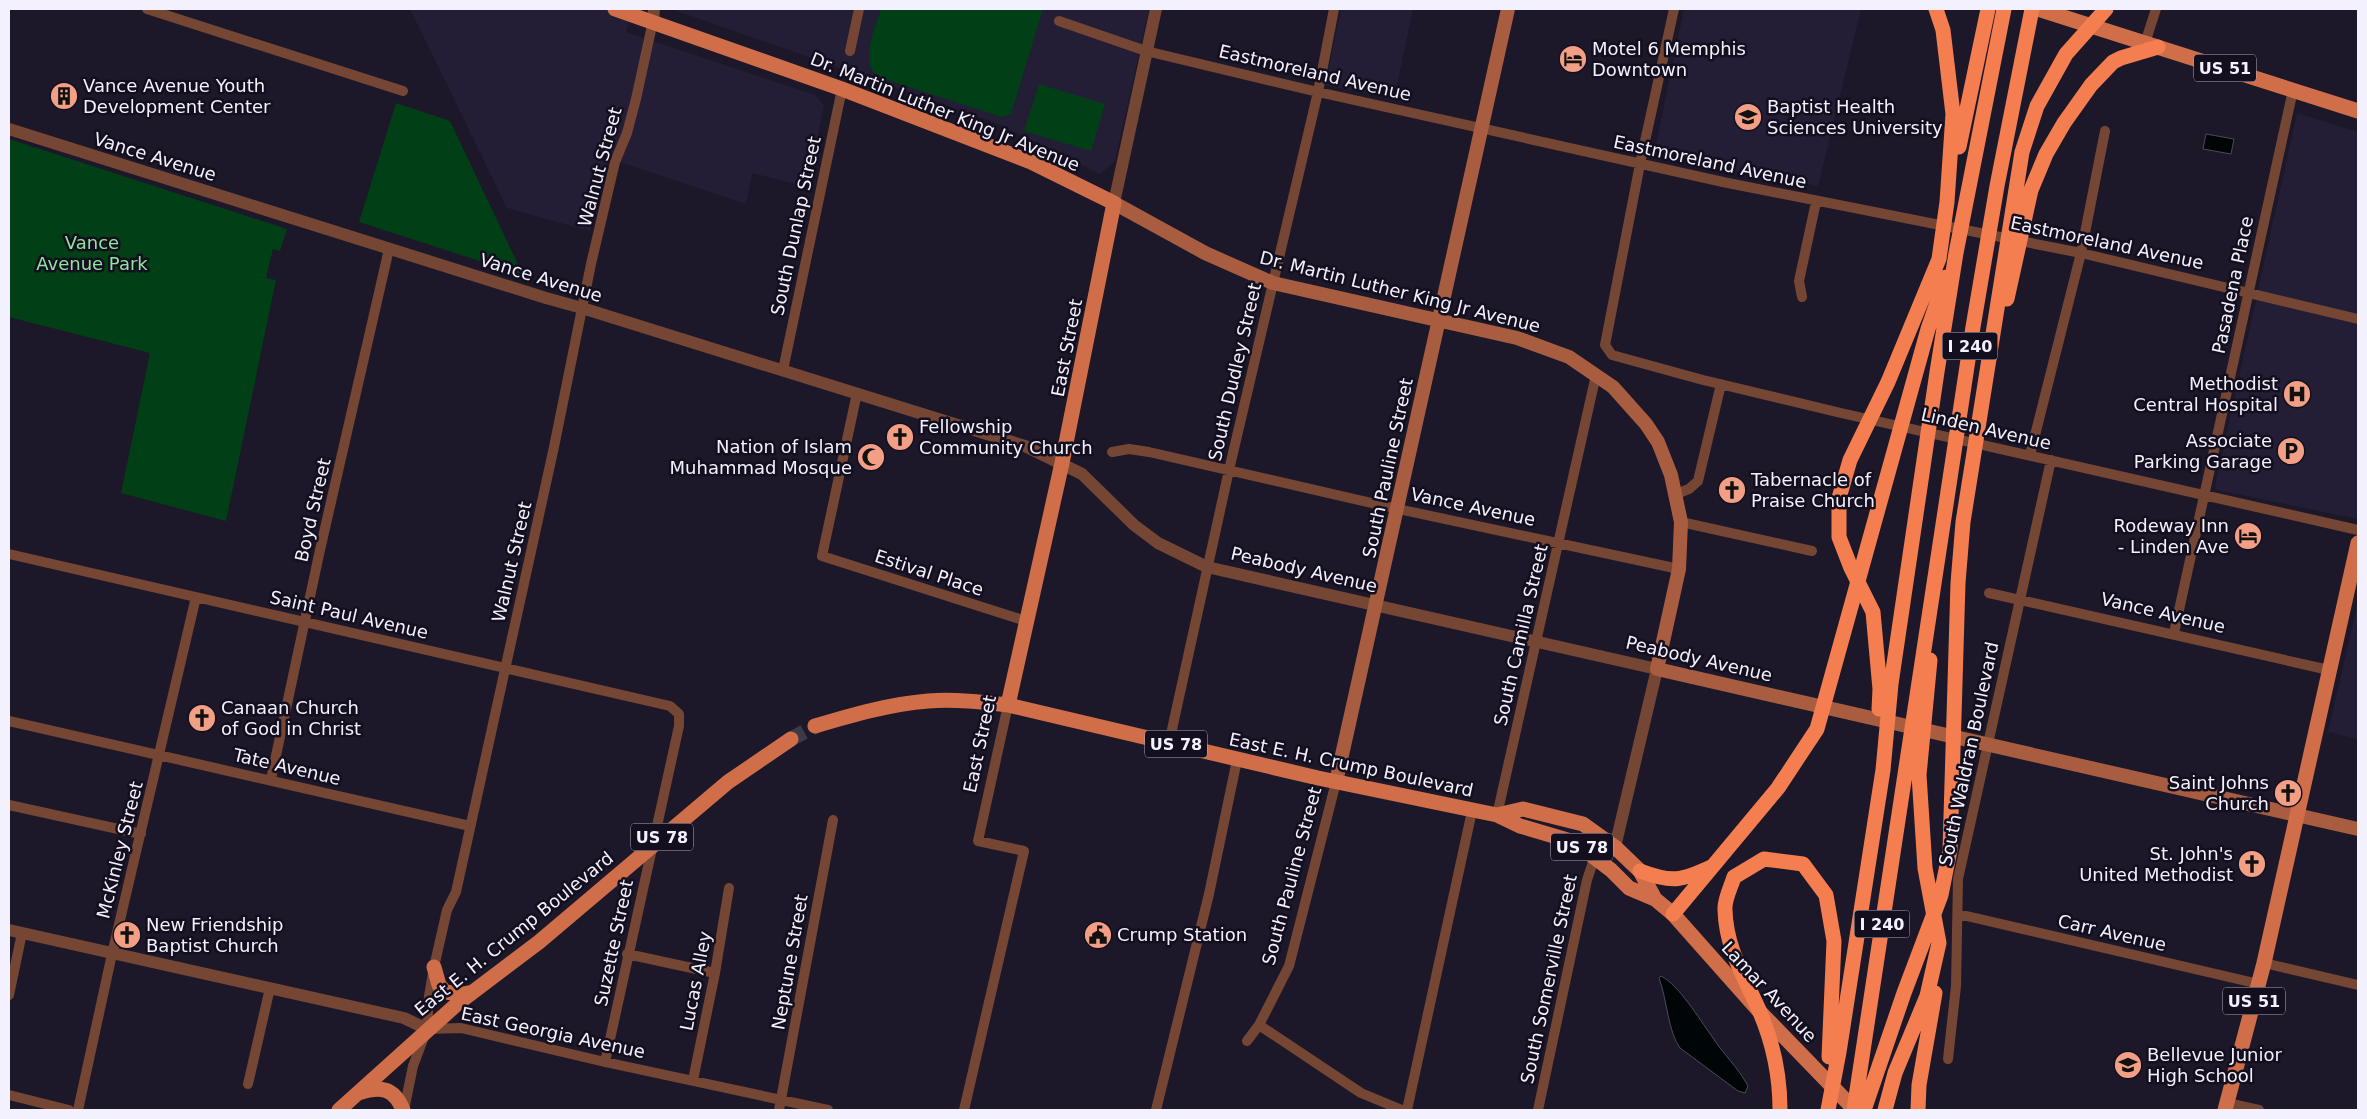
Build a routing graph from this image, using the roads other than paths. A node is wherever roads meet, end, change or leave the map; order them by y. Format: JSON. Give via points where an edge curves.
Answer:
{"nodes":[{"id":1,"x":147,"y":9,"type":"edge"},
{"id":2,"x":615,"y":9,"type":"edge"},
{"id":3,"x":859,"y":9,"type":"edge"},
{"id":4,"x":1156,"y":9,"type":"edge"},
{"id":5,"x":1334,"y":9,"type":"edge"},
{"id":6,"x":1508,"y":9,"type":"edge"},
{"id":7,"x":1674,"y":9,"type":"edge"},
{"id":8,"x":1936,"y":9,"type":"edge"},
{"id":9,"x":1988,"y":9,"type":"edge"},
{"id":10,"x":2004,"y":9,"type":"edge"},
{"id":11,"x":2032,"y":9,"type":"edge"},
{"id":12,"x":2038,"y":9,"type":"edge"},
{"id":13,"x":2106,"y":9,"type":"edge"},
{"id":14,"x":2156,"y":9,"type":"edge"},
{"id":15,"x":653,"y":15,"type":"edge"},
{"id":16,"x":1060,"y":21,"type":"dead end"},
{"id":17,"x":2151,"y":45,"type":"junction"},
{"id":18,"x":850,"y":51,"type":"dead end"},
{"id":19,"x":1146,"y":51,"type":"junction"},
{"id":20,"x":842,"y":89,"type":"junction"},
{"id":21,"x":403,"y":90,"type":"dead end"},
{"id":22,"x":2292,"y":90,"type":"junction"},
{"id":23,"x":1318,"y":92,"type":"junction"},
{"id":24,"x":2358,"y":111,"type":"edge"},
{"id":25,"x":1482,"y":127,"type":"junction"},
{"id":26,"x":9,"y":129,"type":"edge"},
{"id":27,"x":2105,"y":131,"type":"dead end"},
{"id":28,"x":1640,"y":164,"type":"junction"},
{"id":29,"x":1816,"y":202,"type":"junction"},
{"id":30,"x":1947,"y":202,"type":"junction"},
{"id":31,"x":1114,"y":203,"type":"junction"},
{"id":32,"x":389,"y":249,"type":"junction"},
{"id":33,"x":1956,"y":253,"type":"junction"},
{"id":34,"x":2081,"y":253,"type":"junction"},
{"id":35,"x":1274,"y":283,"type":"junction"},
{"id":36,"x":2248,"y":291,"type":"junction"},
{"id":37,"x":1802,"y":297,"type":"dead end"},
{"id":38,"x":582,"y":308,"type":"junction"},
{"id":39,"x":2358,"y":318,"type":"edge"},
{"id":40,"x":1439,"y":321,"type":"junction"},
{"id":41,"x":783,"y":370,"type":"junction"},
{"id":42,"x":1596,"y":374,"type":"junction"},
{"id":43,"x":1986,"y":382,"type":"junction"},
{"id":44,"x":1721,"y":384,"type":"junction"},
{"id":45,"x":856,"y":392,"type":"junction"},
{"id":46,"x":1112,"y":452,"type":"dead end"},
{"id":47,"x":2030,"y":455,"type":"junction"},
{"id":48,"x":2052,"y":460,"type":"junction"},
{"id":49,"x":1062,"y":463,"type":"junction"},
{"id":50,"x":1229,"y":470,"type":"junction"},
{"id":51,"x":1676,"y":494,"type":"junction"},
{"id":52,"x":2204,"y":496,"type":"junction"},
{"id":53,"x":1398,"y":509,"type":"junction"},
{"id":54,"x":1681,"y":522,"type":"junction"},
{"id":55,"x":2358,"y":530,"type":"edge"},
{"id":56,"x":1559,"y":542,"type":"junction"},
{"id":57,"x":2358,"y":543,"type":"edge"},
{"id":58,"x":1812,"y":551,"type":"dead end"},
{"id":59,"x":9,"y":554,"type":"edge"},
{"id":60,"x":1207,"y":567,"type":"junction"},
{"id":61,"x":1679,"y":569,"type":"junction"},
{"id":62,"x":1989,"y":593,"type":"dead end"},
{"id":63,"x":196,"y":597,"type":"junction"},
{"id":64,"x":2020,"y":599,"type":"junction"},
{"id":65,"x":1376,"y":606,"type":"junction"},
{"id":66,"x":306,"y":621,"type":"junction"},
{"id":67,"x":1026,"y":621,"type":"junction"},
{"id":68,"x":2174,"y":633,"type":"junction"},
{"id":69,"x":1536,"y":641,"type":"junction"},
{"id":70,"x":504,"y":667,"type":"junction"},
{"id":71,"x":1657,"y":669,"type":"junction"},
{"id":72,"x":2329,"y":670,"type":"junction"},
{"id":73,"x":1885,"y":686,"type":"junction"},
{"id":74,"x":1008,"y":705,"type":"junction"},
{"id":75,"x":679,"y":714,"type":"joint"},
{"id":76,"x":9,"y":721,"type":"edge"},
{"id":77,"x":815,"y":726,"type":"tunnel mouth"},
{"id":78,"x":791,"y":739,"type":"tunnel mouth"},
{"id":79,"x":1169,"y":742,"type":"junction"},
{"id":80,"x":1989,"y":744,"type":"junction"},
{"id":81,"x":160,"y":754,"type":"junction"},
{"id":82,"x":1237,"y":760,"type":"junction"},
{"id":83,"x":1912,"y":776,"type":"junction"},
{"id":84,"x":271,"y":779,"type":"junction"},
{"id":85,"x":1336,"y":782,"type":"junction"},
{"id":86,"x":9,"y":805,"type":"edge"},
{"id":87,"x":1472,"y":811,"type":"junction"},
{"id":88,"x":1497,"y":815,"type":"junction"},
{"id":89,"x":2296,"y":815,"type":"junction"},
{"id":90,"x":833,"y":820,"type":"dead end"},
{"id":91,"x":470,"y":826,"type":"junction"},
{"id":92,"x":2358,"y":829,"type":"edge"},
{"id":93,"x":141,"y":834,"type":"junction"},
{"id":94,"x":652,"y":845,"type":"junction"},
{"id":95,"x":1615,"y":847,"type":"junction"},
{"id":96,"x":1595,"y":856,"type":"junction"},
{"id":97,"x":1715,"y":866,"type":"junction"},
{"id":98,"x":1640,"y":871,"type":"junction"},
{"id":99,"x":729,"y":888,"type":"dead end"},
{"id":100,"x":1655,"y":899,"type":"junction"},
{"id":101,"x":1673,"y":914,"type":"junction"},
{"id":102,"x":1958,"y":914,"type":"junction"},
{"id":103,"x":9,"y":930,"type":"edge"},
{"id":104,"x":22,"y":933,"type":"junction"},
{"id":105,"x":1939,"y":943,"type":"junction"},
{"id":106,"x":112,"y":954,"type":"junction"},
{"id":107,"x":627,"y":954,"type":"junction"},
{"id":108,"x":2264,"y":963,"type":"junction"},
{"id":109,"x":434,"y":968,"type":"junction"},
{"id":110,"x":715,"y":973,"type":"junction"},
{"id":111,"x":2259,"y":984,"type":"junction"},
{"id":112,"x":2358,"y":985,"type":"edge"},
{"id":113,"x":270,"y":988,"type":"junction"},
{"id":114,"x":472,"y":992,"type":"junction"},
{"id":115,"x":9,"y":995,"type":"edge"},
{"id":116,"x":1760,"y":1012,"type":"junction"},
{"id":117,"x":1259,"y":1025,"type":"junction"},
{"id":118,"x":427,"y":1029,"type":"junction"},
{"id":119,"x":1247,"y":1041,"type":"dead end"},
{"id":120,"x":1835,"y":1047,"type":"junction"},
{"id":121,"x":1948,"y":1059,"type":"dead end"},
{"id":122,"x":605,"y":1062,"type":"junction"},
{"id":123,"x":693,"y":1080,"type":"junction"},
{"id":124,"x":248,"y":1084,"type":"dead end"},
{"id":125,"x":356,"y":1094,"type":"junction"},
{"id":126,"x":9,"y":1095,"type":"edge"},
{"id":127,"x":780,"y":1105,"type":"edge"},
{"id":128,"x":1886,"y":1106,"type":"edge"},
{"id":129,"x":2226,"y":1106,"type":"edge"},
{"id":130,"x":69,"y":1110,"type":"edge"},
{"id":131,"x":78,"y":1110,"type":"edge"},
{"id":132,"x":339,"y":1110,"type":"edge"},
{"id":133,"x":403,"y":1110,"type":"edge"},
{"id":134,"x":828,"y":1110,"type":"edge"},
{"id":135,"x":964,"y":1110,"type":"edge"},
{"id":136,"x":1156,"y":1110,"type":"edge"},
{"id":137,"x":1402,"y":1110,"type":"edge"},
{"id":138,"x":1407,"y":1110,"type":"edge"},
{"id":139,"x":1538,"y":1110,"type":"edge"},
{"id":140,"x":1780,"y":1110,"type":"edge"},
{"id":141,"x":1827,"y":1110,"type":"edge"},
{"id":142,"x":1854,"y":1110,"type":"edge"},
{"id":143,"x":1864,"y":1110,"type":"edge"},
{"id":144,"x":1918,"y":1110,"type":"edge"},
{"id":145,"x":2259,"y":1110,"type":"edge"}],
"edges":[{"from":1,"to":21,"type":"street"},
{"from":2,"to":15,"type":"main road","name":"Dr. Martin Luther King Jr Avenue"},
{"from":3,"to":18,"type":"street"},
{"from":4,"to":19,"type":"street","name":"East Street"},
{"from":5,"to":23,"type":"street","name":"South Dudley Street"},
{"from":6,"to":25,"type":"main road","name":"South Pauline Street"},
{"from":7,"to":28,"type":"street"},
{"from":8,"to":30,"type":"highway","via":[[1943,30],[1953,114]]},
{"from":9,"to":30,"type":"highway"},
{"from":10,"to":33,"type":"highway","number":"I 240"},
{"from":11,"to":83,"type":"highway","number":"I 240","via":[[1995,195],[1934,584]]},
{"from":12,"to":17,"type":"main road","number":"US 51"},
{"from":13,"to":43,"type":"highway","via":[[2066,54],[2044,91],[2028,132],[2016,186]]},
{"from":14,"to":17,"type":"street"},
{"from":15,"to":20,"type":"main road","name":"Dr. Martin Luther King Jr Avenue"},
{"from":15,"to":38,"type":"street","name":"Walnut Street","via":[[627,133],[615,162]]},
{"from":16,"to":19,"type":"street","name":"Eastmoreland Avenue"},
{"from":17,"to":22,"type":"main road","number":"US 51"},
{"from":17,"to":43,"type":"highway","via":[[2121,58],[2101,73],[2074,108],[2046,154],[2025,211],[2012,282]]},
{"from":19,"to":23,"type":"street","name":"Eastmoreland Avenue"},
{"from":19,"to":31,"type":"street","name":"East Street"},
{"from":20,"to":31,"type":"main road","name":"Dr. Martin Luther King Jr Avenue","via":[[1031,162]]},
{"from":20,"to":41,"type":"street","name":"South Dunlap Street"},
{"from":22,"to":24,"type":"main road","number":"US 51"},
{"from":22,"to":36,"type":"street","name":"Pasadena Place"},
{"from":23,"to":25,"type":"street","name":"Eastmoreland Avenue"},
{"from":23,"to":35,"type":"street","name":"South Dudley Street"},
{"from":25,"to":28,"type":"street","name":"Eastmoreland Avenue"},
{"from":25,"to":40,"type":"main road","name":"South Pauline Street"},
{"from":26,"to":32,"type":"street","name":"Vance Avenue"},
{"from":27,"to":34,"type":"street"},
{"from":28,"to":29,"type":"street","name":"Eastmoreland Avenue"},
{"from":28,"to":44,"type":"street","name":"Linden Avenue","via":[[1605,345],[1608,352],[1618,357]]},
{"from":29,"to":34,"type":"street","name":"Eastmoreland Avenue"},
{"from":29,"to":37,"type":"street","via":[[1799,281]]},
{"from":30,"to":73,"type":"highway","via":[[1939,259],[1888,382],[1850,460],[1839,498],[1839,537],[1873,612]]},
{"from":31,"to":35,"type":"main road","name":"Dr. Martin Luther King Jr Avenue","via":[[1205,253]]},
{"from":31,"to":49,"type":"main road","name":"East Street"},
{"from":32,"to":38,"type":"street","name":"Vance Avenue"},
{"from":32,"to":66,"type":"street","name":"Boyd Street"},
{"from":33,"to":73,"type":"highway","number":"I 240"},
{"from":33,"to":97,"type":"highway","via":[[1936,303],[1817,729],[1778,788]]},
{"from":34,"to":36,"type":"street","name":"Eastmoreland Avenue"},
{"from":34,"to":47,"type":"street"},
{"from":35,"to":40,"type":"main road","name":"Dr. Martin Luther King Jr Avenue"},
{"from":35,"to":50,"type":"street","name":"South Dudley Street"},
{"from":36,"to":39,"type":"street","name":"Eastmoreland Avenue"},
{"from":36,"to":52,"type":"street","name":"Pasadena Place"},
{"from":38,"to":41,"type":"street","name":"Vance Avenue"},
{"from":38,"to":70,"type":"street","name":"Walnut Street"},
{"from":40,"to":42,"type":"main road","name":"Dr. Martin Luther King Jr Avenue","via":[[1526,341],[1569,357]]},
{"from":40,"to":53,"type":"main road","name":"South Pauline Street"},
{"from":41,"to":45,"type":"street","name":"Vance Avenue"},
{"from":42,"to":51,"type":"main road","name":"Dr. Martin Luther King Jr Avenue","via":[[1646,424],[1664,457]]},
{"from":42,"to":56,"type":"street","name":"South Camilla Street"},
{"from":43,"to":143,"type":"highway","via":[[1963,522],[1958,583],[1950,850],[1941,895]]},
{"from":44,"to":47,"type":"street","name":"Linden Avenue"},
{"from":44,"to":51,"type":"street","via":[[1701,474],[1694,486]]},
{"from":45,"to":49,"type":"street","name":"Vance Avenue","via":[[1024,446]]},
{"from":45,"to":67,"type":"street","name":"Estival Place","via":[[822,556]]},
{"from":46,"to":50,"type":"street","name":"Vance Avenue","via":[[1138,450]]},
{"from":47,"to":48,"type":"street","name":"Linden Avenue"},
{"from":48,"to":52,"type":"street","name":"Linden Avenue"},
{"from":48,"to":64,"type":"street","name":"South Waldran Boulevard"},
{"from":49,"to":60,"type":"street","name":"Peabody Avenue","via":[[1082,474],[1134,525],[1158,543]]},
{"from":49,"to":67,"type":"main road","name":"East Street"},
{"from":50,"to":53,"type":"street","name":"Vance Avenue"},
{"from":50,"to":60,"type":"street","name":"South Dudley Street"},
{"from":51,"to":54,"type":"main road","name":"Dr. Martin Luther King Jr Avenue"},
{"from":52,"to":55,"type":"street","name":"Linden Avenue"},
{"from":52,"to":68,"type":"street","name":"Pasadena Place"},
{"from":53,"to":56,"type":"street","name":"Vance Avenue"},
{"from":53,"to":65,"type":"main road","name":"South Pauline Street"},
{"from":54,"to":58,"type":"street"},
{"from":54,"to":61,"type":"main road","name":"Dr. Martin Luther King Jr Avenue"},
{"from":56,"to":61,"type":"street","name":"Vance Avenue"},
{"from":56,"to":69,"type":"street","name":"South Camilla Street"},
{"from":57,"to":72,"type":"main road","number":"US 51"},
{"from":59,"to":63,"type":"street","name":"Saint Paul Avenue"},
{"from":60,"to":65,"type":"street","name":"Peabody Avenue"},
{"from":60,"to":79,"type":"street","name":"South Dudley Street"},
{"from":61,"to":71,"type":"main road","name":"Dr. Martin Luther King Jr Avenue"},
{"from":62,"to":64,"type":"street","name":"Vance Avenue"},
{"from":63,"to":66,"type":"street","name":"Saint Paul Avenue"},
{"from":63,"to":81,"type":"street","name":"McKinley Street"},
{"from":64,"to":68,"type":"street","name":"Vance Avenue"},
{"from":64,"to":80,"type":"street","name":"South Waldran Boulevard"},
{"from":65,"to":69,"type":"street","name":"Peabody Avenue"},
{"from":65,"to":85,"type":"main road","name":"South Pauline Street"},
{"from":66,"to":70,"type":"street","name":"Saint Paul Avenue"},
{"from":66,"to":84,"type":"street","name":"Boyd Street"},
{"from":67,"to":74,"type":"main road","name":"East Street"},
{"from":68,"to":72,"type":"street","name":"Vance Avenue"},
{"from":69,"to":71,"type":"street","name":"Peabody Avenue"},
{"from":69,"to":88,"type":"street","name":"South Camilla Street"},
{"from":70,"to":75,"type":"street","name":"Saint Paul Avenue","via":[[670,706]]},
{"from":70,"to":91,"type":"street","name":"Walnut Street"},
{"from":71,"to":80,"type":"main road","name":"Peabody Avenue"},
{"from":71,"to":95,"type":"street","name":"Dr. Martin Luther King Jr Avenue"},
{"from":72,"to":89,"type":"main road","number":"US 51"},
{"from":73,"to":120,"type":"highway","number":"I 240","via":[[1868,862]]},
{"from":74,"to":77,"type":"main road","name":"East E. H. Crump Boulevard","number":"US 78","via":[[927,701],[888,707]]},
{"from":74,"to":79,"type":"main road","name":"East E. H. Crump Boulevard","number":"US 78"},
{"from":74,"to":135,"type":"street","name":"East Street","via":[[978,841],[1024,851]]},
{"from":75,"to":94,"type":"street","name":"Suzette Street"},
{"from":76,"to":81,"type":"street","name":"Tate Avenue"},
{"from":78,"to":94,"type":"main road","name":"East E. H. Crump Boulevard","number":"US 78","via":[[728,782]]},
{"from":79,"to":82,"type":"main road","name":"East E. H. Crump Boulevard","number":"US 78"},
{"from":80,"to":89,"type":"main road","name":"Peabody Avenue"},
{"from":80,"to":102,"type":"street","name":"South Waldran Boulevard","via":[[1958,879]]},
{"from":81,"to":84,"type":"street","name":"Tate Avenue"},
{"from":81,"to":93,"type":"street","name":"McKinley Street"},
{"from":82,"to":85,"type":"main road","name":"East E. H. Crump Boulevard","number":"US 78"},
{"from":82,"to":136,"type":"street","via":[[1209,894]]},
{"from":83,"to":105,"type":"highway"},
{"from":83,"to":142,"type":"highway","number":"I 240"},
{"from":84,"to":91,"type":"street","name":"Tate Avenue"},
{"from":85,"to":87,"type":"main road","name":"East E. H. Crump Boulevard","number":"US 78"},
{"from":85,"to":117,"type":"street","name":"South Pauline Street","via":[[1290,966]]},
{"from":86,"to":93,"type":"street"},
{"from":87,"to":88,"type":"main road","name":"East E. H. Crump Boulevard","number":"US 78"},
{"from":87,"to":138,"type":"street"},
{"from":88,"to":95,"type":"main road","name":"East E. H. Crump Boulevard","number":"US 78","via":[[1523,809],[1563,818],[1583,824]]},
{"from":88,"to":96,"type":"main road","name":"East E. H. Crump Boulevard","number":"US 78","via":[[1520,826],[1574,842]]},
{"from":89,"to":92,"type":"main road","name":"Peabody Avenue"},
{"from":89,"to":108,"type":"main road","number":"US 51"},
{"from":90,"to":127,"type":"street","name":"Neptune Street"},
{"from":91,"to":109,"type":"street","name":"Walnut Street","via":[[456,892],[447,910]]},
{"from":93,"to":106,"type":"street","name":"McKinley Street"},
{"from":94,"to":107,"type":"street","name":"Suzette Street"},
{"from":94,"to":114,"type":"main road","name":"East E. H. Crump Boulevard","number":"US 78","via":[[539,942]]},
{"from":95,"to":98,"type":"main road","name":"East E. H. Crump Boulevard","number":"US 78"},
{"from":96,"to":100,"type":"main road","name":"East E. H. Crump Boulevard","number":"US 78","via":[[1629,888]]},
{"from":96,"to":139,"type":"street","name":"South Somerville Street","via":[[1587,880]]},
{"from":97,"to":98,"type":"highway","via":[[1674,880],[1662,880]]},
{"from":97,"to":101,"type":"highway"},
{"from":98,"to":100,"type":"main road","name":"East E. H. Crump Boulevard","number":"US 78"},
{"from":99,"to":110,"type":"street","name":"Lucas Alley"},
{"from":100,"to":101,"type":"main road","name":"Lamar Avenue","number":"US 78"},
{"from":101,"to":116,"type":"main road","name":"Lamar Avenue","number":"US 78"},
{"from":102,"to":111,"type":"street","name":"Carr Avenue"},
{"from":102,"to":121,"type":"street","name":"South Waldran Boulevard","via":[[1956,986]]},
{"from":103,"to":104,"type":"street","name":"East Georgia Avenue"},
{"from":104,"to":106,"type":"street","name":"East Georgia Avenue"},
{"from":104,"to":115,"type":"street"},
{"from":105,"to":128,"type":"highway","via":[[1927,996],[1895,1073]]},
{"from":105,"to":144,"type":"highway","via":[[1937,985]]},
{"from":106,"to":113,"type":"street","name":"East Georgia Avenue"},
{"from":106,"to":131,"type":"street","name":"McKinley Street"},
{"from":107,"to":110,"type":"street"},
{"from":107,"to":122,"type":"street","name":"Suzette Street"},
{"from":108,"to":111,"type":"main road","number":"US 51"},
{"from":108,"to":112,"type":"street"},
{"from":109,"to":114,"type":"main road","via":[[439,985],[445,992]]},
{"from":109,"to":118,"type":"street","name":"Walnut Street"},
{"from":110,"to":123,"type":"street","name":"Lucas Alley"},
{"from":111,"to":129,"type":"main road","number":"US 51"},
{"from":113,"to":118,"type":"street","name":"East Georgia Avenue","via":[[404,1018]]},
{"from":113,"to":124,"type":"street"},
{"from":114,"to":118,"type":"main road","name":"East E. H. Crump Boulevard","number":"US 78"},
{"from":116,"to":120,"type":"highway","via":[[1729,946],[1724,908],[1734,877],[1764,859],[1803,864],[1826,895],[1834,941]]},
{"from":116,"to":140,"type":"highway","via":[[1774,1054],[1780,1084]]},
{"from":116,"to":142,"type":"main road","name":"Lamar Avenue","number":"US 78"},
{"from":117,"to":119,"type":"street","name":"South Pauline Street"},
{"from":117,"to":137,"type":"street","via":[[1361,1093]]},
{"from":118,"to":122,"type":"street","name":"East Georgia Avenue","via":[[461,1028]]},
{"from":118,"to":125,"type":"main road","name":"East E. H. Crump Boulevard","number":"US 78"},
{"from":118,"to":133,"type":"street","name":"Walnut Street","via":[[413,1066]]},
{"from":120,"to":141,"type":"highway","number":"I 240"},
{"from":122,"to":123,"type":"street","name":"East Georgia Avenue"},
{"from":123,"to":127,"type":"street","name":"East Georgia Avenue"},
{"from":125,"to":132,"type":"main road","name":"East E. H. Crump Boulevard","number":"US 78"},
{"from":125,"to":133,"type":"main road","via":[[370,1089],[385,1090],[393,1094]]},
{"from":126,"to":130,"type":"street"},
{"from":127,"to":134,"type":"street","name":"East Georgia Avenue"},
{"from":129,"to":145,"type":"street"}]}
